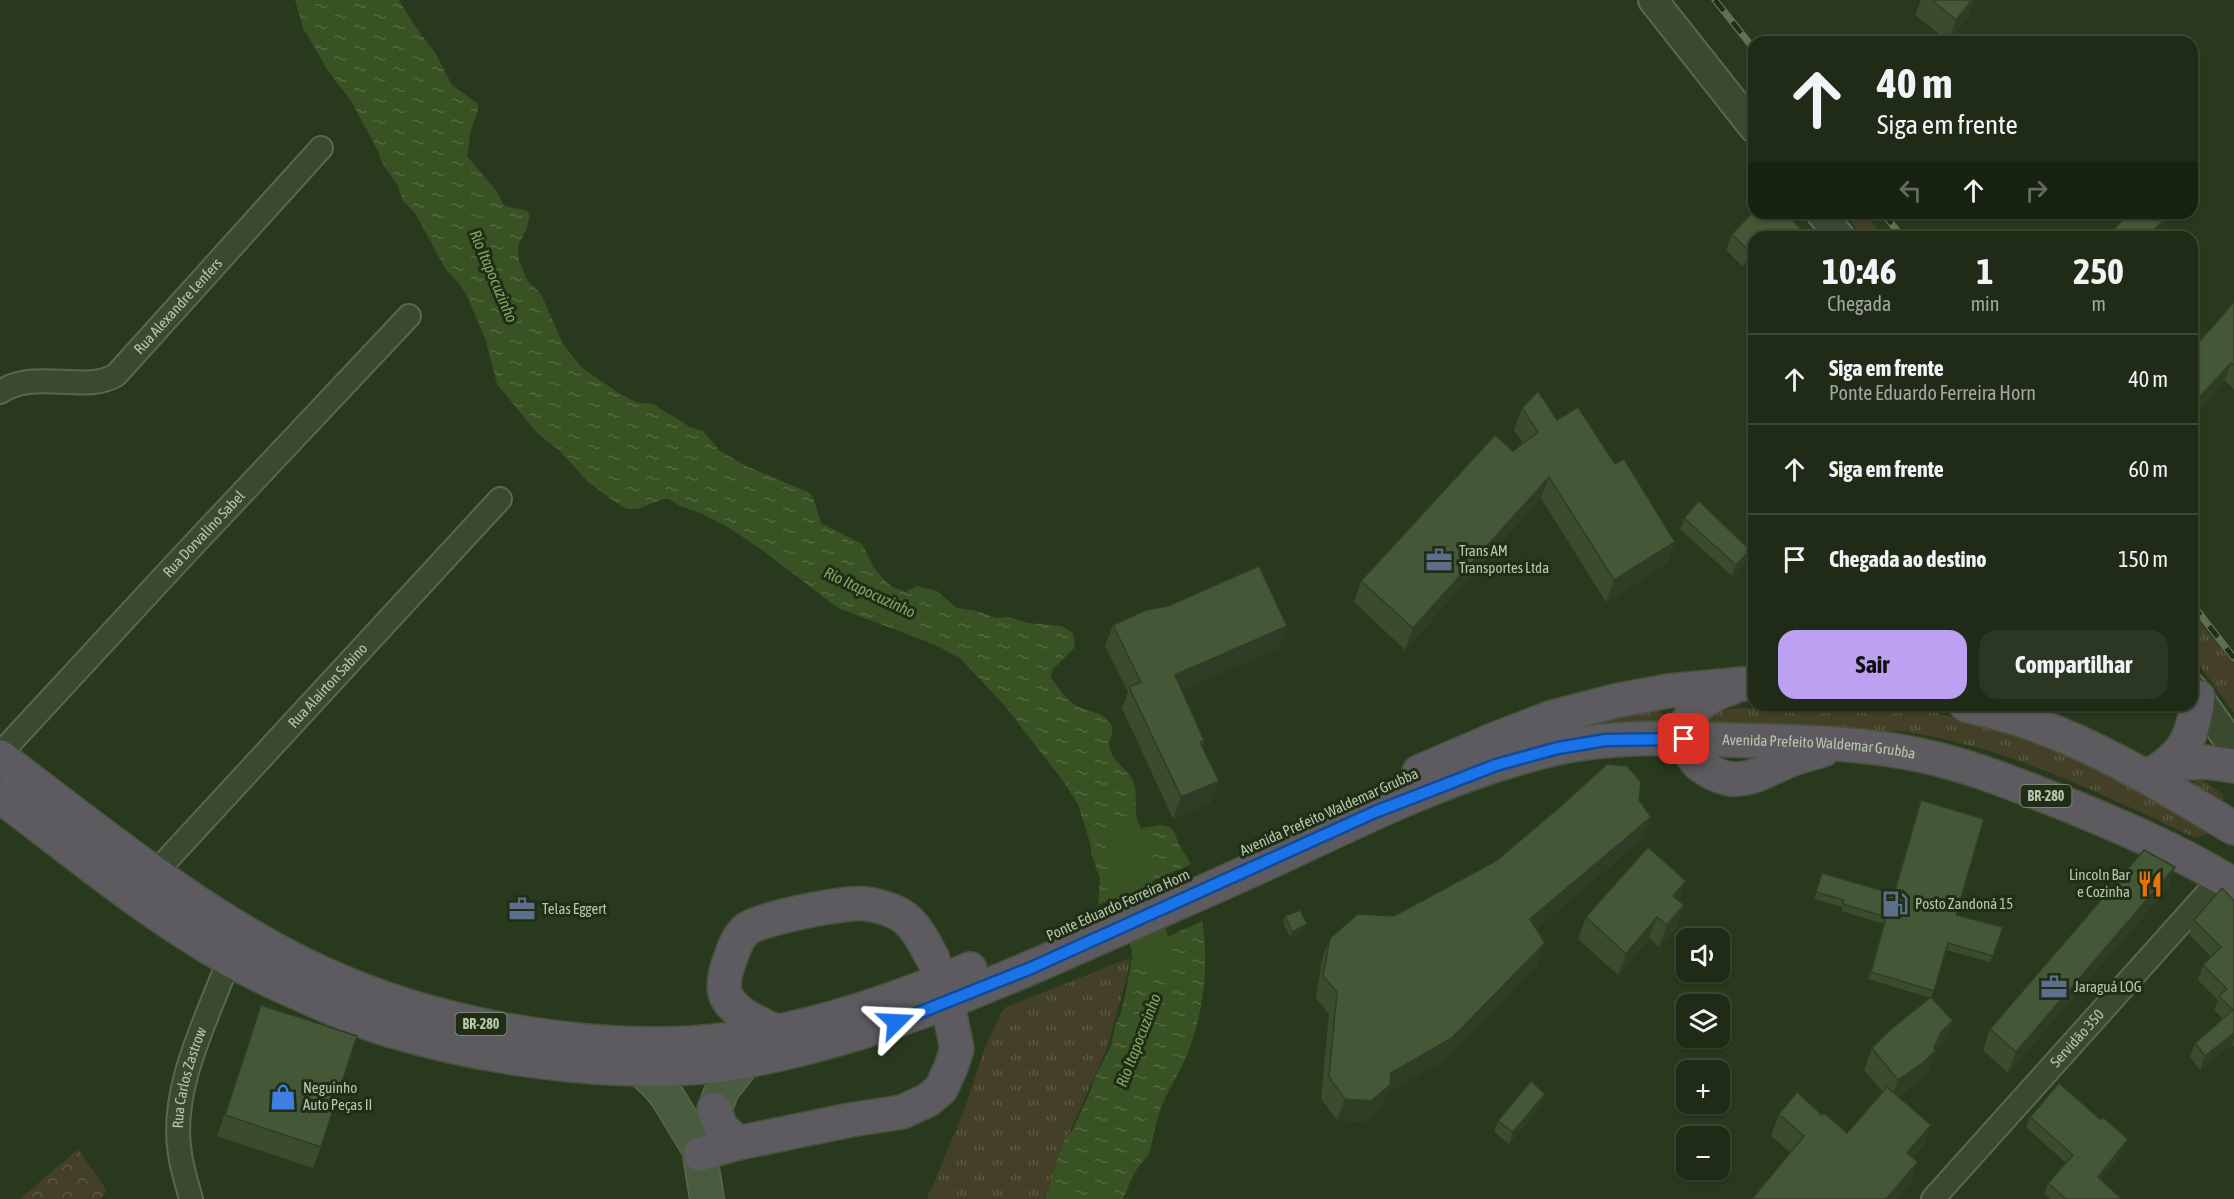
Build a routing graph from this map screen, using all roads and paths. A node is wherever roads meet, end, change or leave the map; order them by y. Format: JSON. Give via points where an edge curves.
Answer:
{"nodes":[{"id":1,"x":1653,"y":0,"type":"edge"},
{"id":2,"x":1748,"y":120,"type":"edge"},
{"id":3,"x":321,"y":148,"type":"dead end"},
{"id":4,"x":409,"y":316,"type":"dead end"},
{"id":5,"x":0,"y":392,"type":"edge"},
{"id":6,"x":500,"y":499,"type":"dead end"},
{"id":7,"x":1748,"y":683,"type":"edge"},
{"id":8,"x":2198,"y":697,"type":"edge"},
{"id":9,"x":1987,"y":711,"type":"edge"},
{"id":10,"x":2196,"y":711,"type":"edge"},
{"id":11,"x":1684,"y":739,"type":"junction"},
{"id":12,"x":2234,"y":748,"type":"edge"},
{"id":13,"x":0,"y":756,"type":"edge"},
{"id":14,"x":2234,"y":766,"type":"edge"},
{"id":15,"x":2158,"y":770,"type":"junction"},
{"id":16,"x":0,"y":795,"type":"edge"},
{"id":17,"x":2234,"y":829,"type":"edge"},
{"id":18,"x":2180,"y":854,"type":"junction"},
{"id":19,"x":155,"y":873,"type":"junction"},
{"id":20,"x":1219,"y":873,"type":"junction"},
{"id":21,"x":2228,"y":881,"type":"edge"},
{"id":22,"x":1026,"y":958,"type":"junction"},
{"id":23,"x":933,"y":959,"type":"dead end"},
{"id":24,"x":229,"y":960,"type":"junction"},
{"id":25,"x":950,"y":1015,"type":"dead end"},
{"id":26,"x":775,"y":1031,"type":"junction"},
{"id":27,"x":744,"y":1062,"type":"junction"},
{"id":28,"x":639,"y":1068,"type":"junction"},
{"id":29,"x":714,"y":1109,"type":"junction"},
{"id":30,"x":738,"y":1143,"type":"junction"},
{"id":31,"x":700,"y":1152,"type":"junction"},
{"id":32,"x":191,"y":1199,"type":"edge"},
{"id":33,"x":707,"y":1199,"type":"edge"},
{"id":34,"x":1933,"y":1199,"type":"edge"}],
"edges":[{"from":1,"to":2,"type":"street"},
{"from":3,"to":5,"type":"street","name":"Rua Alexandre Lenfers","via":[[116,375],[106,381],[50,380],[9,386]]},
{"from":4,"to":13,"type":"street","name":"Rua Dorvalino Sabel"},
{"from":6,"to":19,"type":"street","name":"Rua Alairton Sabino"},
{"from":7,"to":11,"type":"highway","via":[[1702,702],[1687,723]]},
{"from":7,"to":20,"type":"highway","name":"Avenida Prefeito Waldemar Grubba","number":"BR-280","via":[[1668,691],[1550,718],[1493,740]]},
{"from":8,"to":12,"type":"street"},
{"from":9,"to":15,"type":"highway"},
{"from":10,"to":15,"type":"highway","via":[[2190,735],[2180,752]]},
{"from":11,"to":18,"type":"highway","name":"Avenida Prefeito Waldemar Grubba","number":"BR-280","via":[[1689,754],[1704,768],[1730,779],[1750,778],[1801,756],[1845,744],[1925,756],[2003,779]]},
{"from":11,"to":20,"type":"highway","name":"Avenida Prefeito Waldemar Grubba","number":"BR-280","via":[[1606,740],[1517,759]]},
{"from":13,"to":19,"type":"highway","number":"BR-280"},
{"from":14,"to":15,"type":"highway","via":[[2206,762]]},
{"from":15,"to":17,"type":"highway"},
{"from":16,"to":24,"type":"highway","number":"BR-280","via":[[147,905]]},
{"from":17,"to":18,"type":"highway","via":[[2228,843],[2213,852]]},
{"from":18,"to":21,"type":"highway","name":"Avenida Prefeito Waldemar Grubba","number":"BR-280"},
{"from":19,"to":26,"type":"highway","number":"BR-280","via":[[243,930],[316,970],[385,1000],[444,1017],[565,1038],[638,1043],[691,1043]]},
{"from":20,"to":22,"type":"highway","name":"Ponte Eduardo Ferreira Horn","number":"BR-280"},
{"from":21,"to":34,"type":"street","name":"Servidão 350"},
{"from":22,"to":26,"type":"highway","number":"BR-280","via":[[960,973],[855,1010]]},
{"from":22,"to":27,"type":"highway","number":"BR-280","via":[[896,1022]]},
{"from":23,"to":26,"type":"highway","via":[[914,925],[895,911],[865,903],[758,923],[745,930],[735,943],[725,977],[725,993],[745,1015]]},
{"from":24,"to":28,"type":"highway","number":"BR-280","via":[[328,1006],[422,1039],[561,1063]]},
{"from":24,"to":32,"type":"street","name":"Rua Carlos Zastrow","via":[[185,1075],[179,1109],[179,1153]]},
{"from":25,"to":30,"type":"highway","via":[[957,1049],[941,1089],[928,1100],[902,1112]]},
{"from":27,"to":28,"type":"highway","number":"BR-280"},
{"from":27,"to":29,"type":"main road","via":[[722,1090]]},
{"from":28,"to":31,"type":"main road","via":[[667,1096]]},
{"from":29,"to":30,"type":"highway","via":[[721,1127]]},
{"from":29,"to":31,"type":"main road"},
{"from":30,"to":31,"type":"highway"},
{"from":31,"to":33,"type":"main road"}]}
